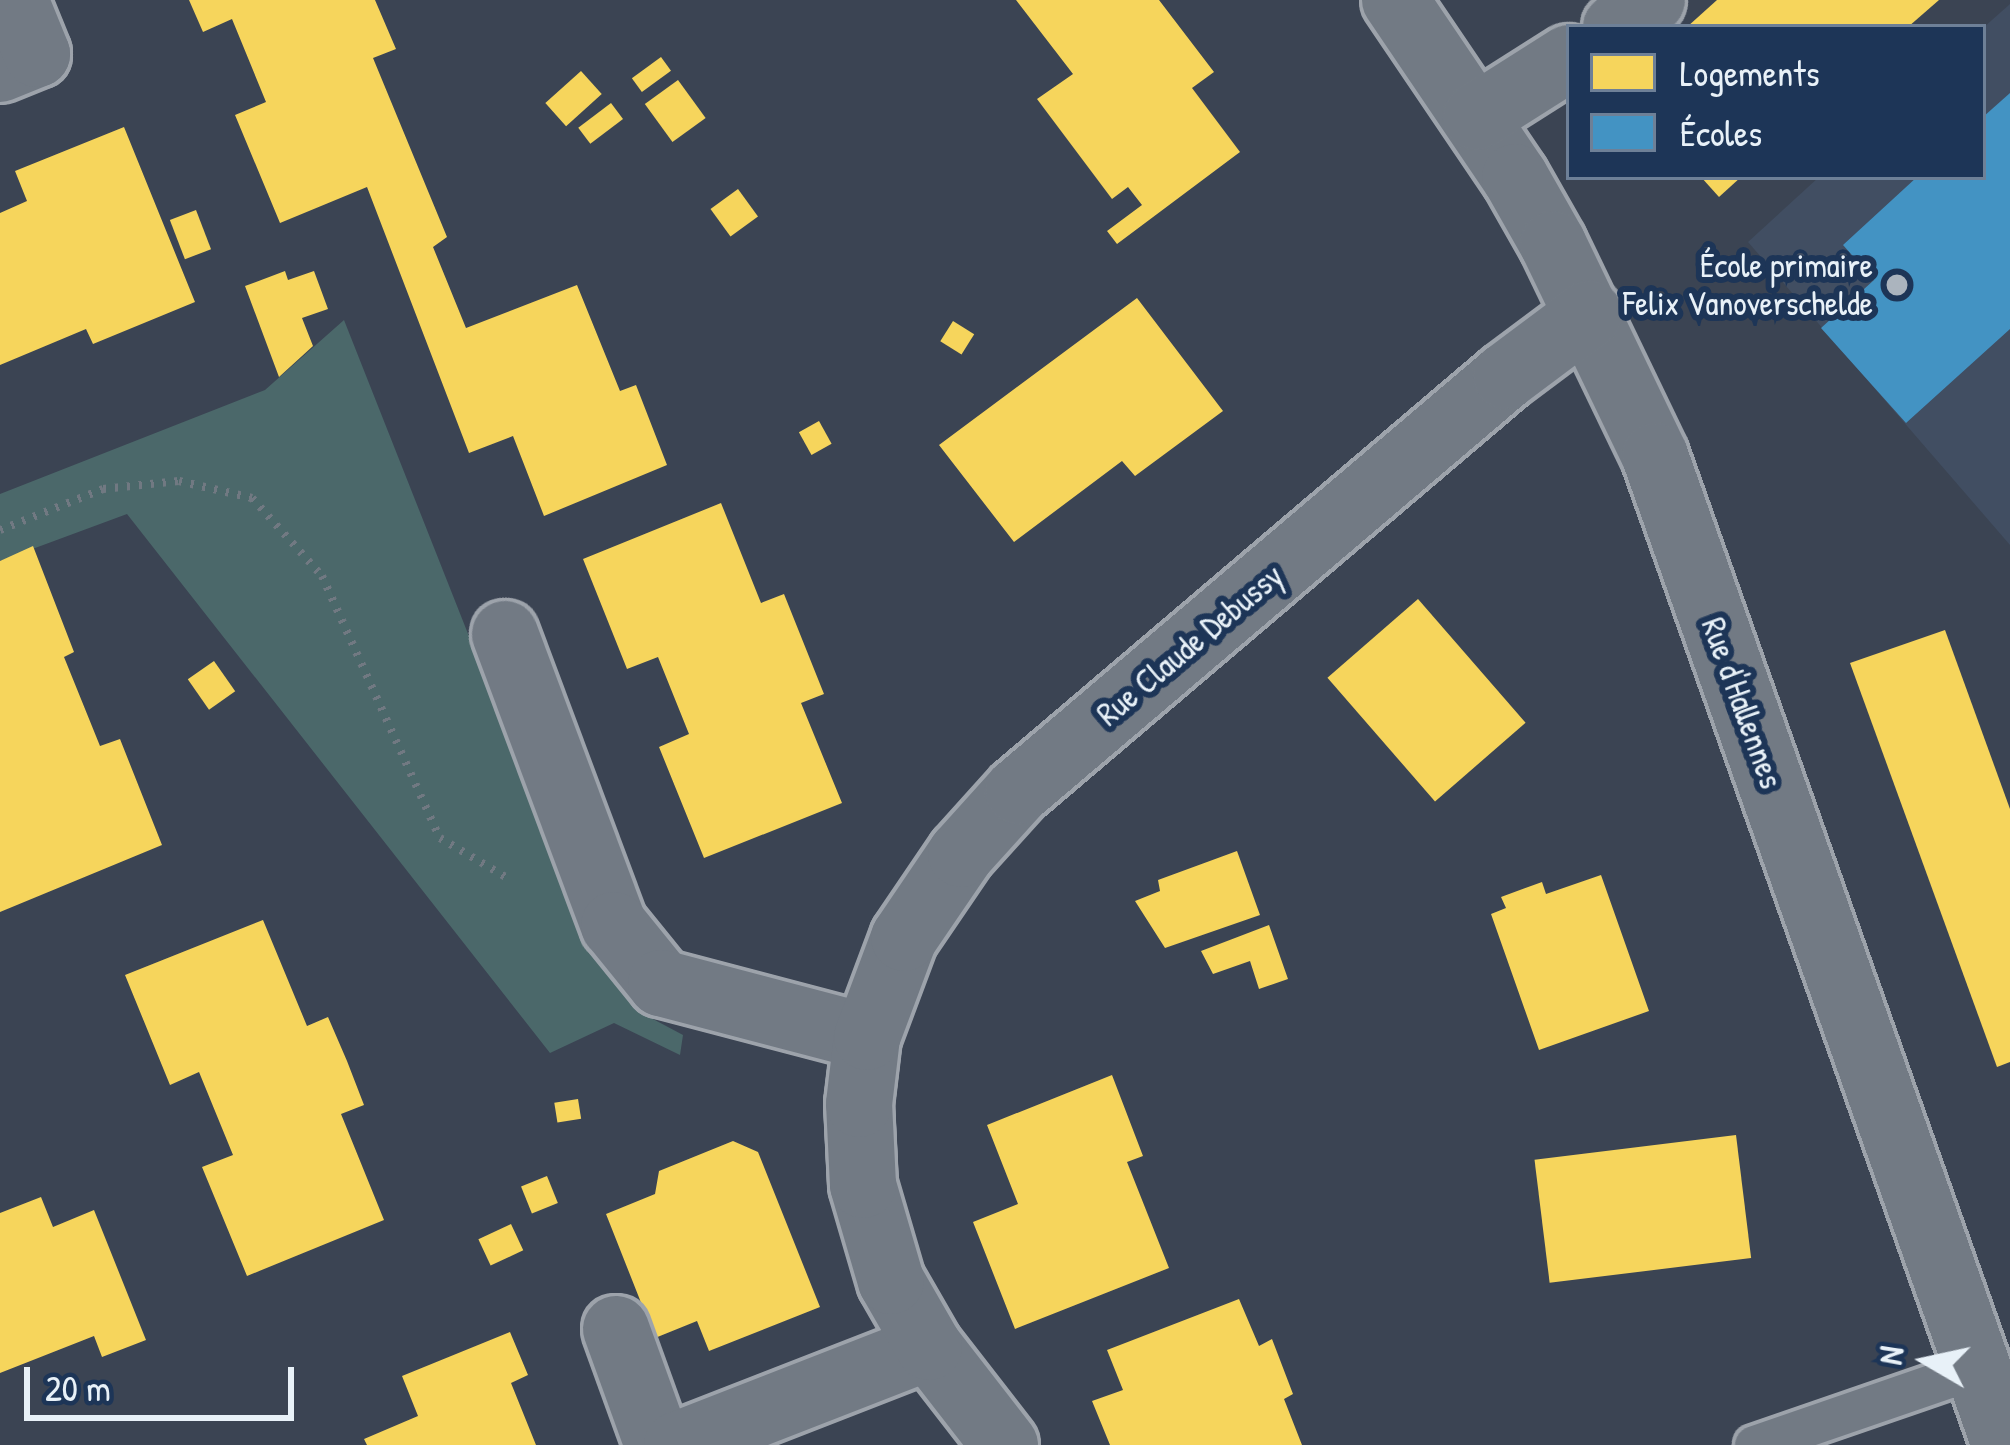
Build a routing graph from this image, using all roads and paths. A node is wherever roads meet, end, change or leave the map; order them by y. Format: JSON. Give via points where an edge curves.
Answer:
{"nodes":[{"id":1,"x":15,"y":0,"type":"edge"},
{"id":2,"x":1396,"y":0,"type":"edge"},
{"id":3,"x":1652,"y":0,"type":"edge"},
{"id":4,"x":1620,"y":24,"type":"edge"},
{"id":5,"x":1566,"y":60,"type":"edge"},
{"id":6,"x":0,"y":69,"type":"edge"},
{"id":7,"x":1476,"y":117,"type":"junction"},
{"id":8,"x":1589,"y":314,"type":"junction"},
{"id":9,"x":0,"y":530,"type":"edge"},
{"id":10,"x":506,"y":634,"type":"dead end"},
{"id":11,"x":614,"y":926,"type":"junction"},
{"id":12,"x":867,"y":1037,"type":"junction"},
{"id":13,"x":616,"y":1329,"type":"dead end"},
{"id":14,"x":929,"y":1347,"type":"junction"},
{"id":15,"x":1978,"y":1369,"type":"junction"},
{"id":16,"x":658,"y":1445,"type":"edge"},
{"id":17,"x":677,"y":1445,"type":"edge"},
{"id":18,"x":1005,"y":1445,"type":"edge"},
{"id":19,"x":1754,"y":1445,"type":"edge"},
{"id":20,"x":2005,"y":1445,"type":"edge"}],
"edges":[{"from":1,"to":6,"type":"street","via":[[37,54]]},
{"from":2,"to":7,"type":"street","name":"Rue d'Hallennes"},
{"from":3,"to":4,"type":"street"},
{"from":5,"to":7,"type":"street"},
{"from":7,"to":8,"type":"street","name":"Rue d'Hallennes"},
{"from":8,"to":12,"type":"street","name":"Rue Claude Debussy","via":[[1018,791],[961,854],[904,938]]},
{"from":8,"to":15,"type":"street","name":"Rue d'Hallennes","via":[[1655,456]]},
{"from":9,"to":11,"type":"path","via":[[103,489],[179,482],[252,498],[322,576],[440,838],[536,896]]},
{"from":10,"to":11,"type":"street"},
{"from":11,"to":12,"type":"street","via":[[661,983]]},
{"from":12,"to":14,"type":"street","name":"Rue Claude Debussy","via":[[859,1104],[863,1185],[891,1281]]},
{"from":13,"to":16,"type":"street"},
{"from":14,"to":17,"type":"street"},
{"from":14,"to":18,"type":"street","name":"Rue Claude Debussy"},
{"from":15,"to":19,"type":"lane"},
{"from":15,"to":20,"type":"street","name":"Rue d'Hallennes"}]}
